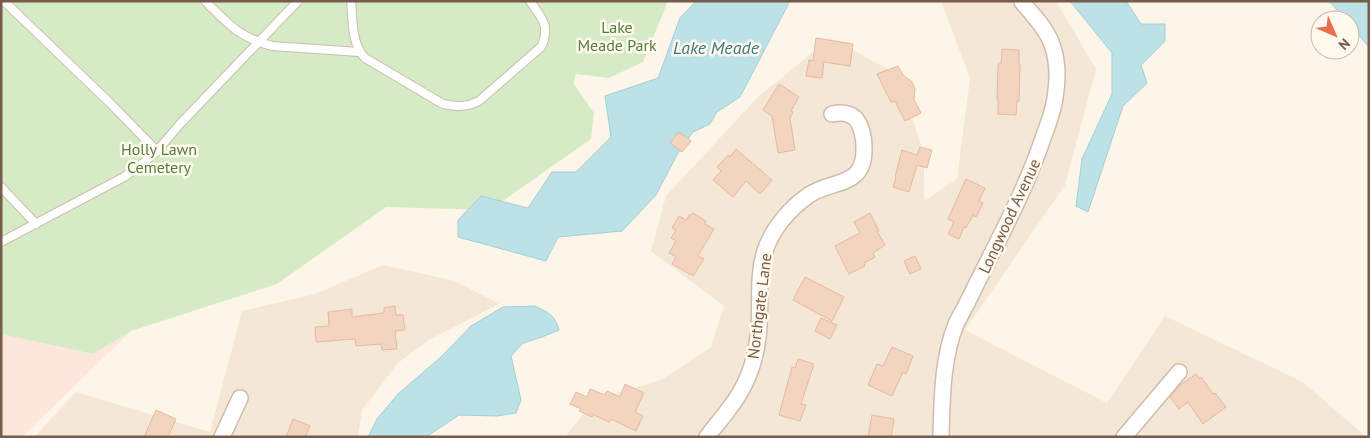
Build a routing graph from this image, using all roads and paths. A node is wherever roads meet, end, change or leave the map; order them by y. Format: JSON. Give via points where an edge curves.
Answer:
{"nodes":[{"id":1,"x":4,"y":1,"type":"edge"},
{"id":2,"x":205,"y":1,"type":"edge"},
{"id":3,"x":298,"y":1,"type":"edge"},
{"id":4,"x":351,"y":1,"type":"edge"},
{"id":5,"x":530,"y":1,"type":"edge"},
{"id":6,"x":1022,"y":2,"type":"edge"},
{"id":7,"x":258,"y":42,"type":"junction"},
{"id":8,"x":360,"y":52,"type":"junction"},
{"id":9,"x":832,"y":114,"type":"dead end"},
{"id":10,"x":157,"y":151,"type":"junction"},
{"id":11,"x":1,"y":187,"type":"edge"},
{"id":12,"x":36,"y":224,"type":"junction"},
{"id":13,"x":1,"y":242,"type":"edge"},
{"id":14,"x":1179,"y":372,"type":"dead end"},
{"id":15,"x":240,"y":398,"type":"dead end"},
{"id":16,"x":222,"y":437,"type":"edge"},
{"id":17,"x":707,"y":437,"type":"edge"},
{"id":18,"x":941,"y":437,"type":"edge"},
{"id":19,"x":1124,"y":437,"type":"edge"}],
"edges":[{"from":1,"to":10,"type":"lane"},
{"from":2,"to":7,"type":"lane","via":[[243,36]]},
{"from":3,"to":7,"type":"lane"},
{"from":4,"to":8,"type":"lane","via":[[356,44]]},
{"from":5,"to":8,"type":"lane","via":[[544,22],[546,31],[541,47],[480,101],[471,105],[443,104]]},
{"from":6,"to":18,"type":"street","name":"Longwood Avenue","via":[[1051,41],[1056,57],[1055,98],[1025,186],[956,325],[946,367]]},
{"from":7,"to":8,"type":"lane","via":[[272,46]]},
{"from":7,"to":10,"type":"lane"},
{"from":9,"to":17,"type":"street","name":"Northgate Lane","via":[[849,114],[860,125],[864,142],[863,162],[849,180],[811,194],[798,204],[770,238],[760,272],[755,358],[740,394]]},
{"from":10,"to":12,"type":"lane","via":[[124,177]]},
{"from":11,"to":12,"type":"lane"},
{"from":12,"to":13,"type":"lane"},
{"from":14,"to":19,"type":"street"},
{"from":15,"to":16,"type":"street"}]}
